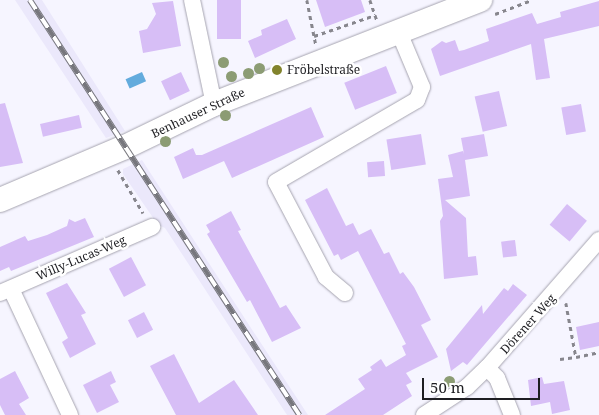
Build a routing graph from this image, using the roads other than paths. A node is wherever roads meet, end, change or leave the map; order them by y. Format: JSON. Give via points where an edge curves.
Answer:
{"nodes":[{"id":1,"x":192,"y":0,"type":"edge"},
{"id":2,"x":480,"y":0,"type":"edge"},
{"id":3,"x":388,"y":27,"type":"junction"},
{"id":4,"x":214,"y":104,"type":"junction"},
{"id":5,"x":0,"y":200,"type":"edge"},
{"id":6,"x":152,"y":227,"type":"road end"},
{"id":7,"x":599,"y":240,"type":"edge"},
{"id":8,"x":5,"y":291,"type":"edge"},
{"id":9,"x":345,"y":293,"type":"dead end"},
{"id":10,"x":487,"y":368,"type":"junction"},
{"id":11,"x":70,"y":415,"type":"edge"},
{"id":12,"x":424,"y":415,"type":"edge"},
{"id":13,"x":512,"y":415,"type":"edge"}],
"edges":[{"from":1,"to":4,"type":"street"},
{"from":2,"to":3,"type":"main road","name":"Benhauser Straße"},
{"from":3,"to":4,"type":"main road","name":"Benhauser Straße","via":[[321,60]]},
{"from":3,"to":9,"type":"street","via":[[422,87],[417,100],[276,182],[326,277]]},
{"from":4,"to":5,"type":"main road","name":"Benhauser Straße","via":[[125,147]]},
{"from":6,"to":8,"type":"street","name":"Willy-Lucas-Weg"},
{"from":7,"to":10,"type":"street","name":"Dörener Weg","via":[[556,294]]},
{"from":8,"to":11,"type":"street","name":"Willy-Lucas-Weg"},
{"from":10,"to":12,"type":"street","name":"Dörener Weg","via":[[467,387]]},
{"from":10,"to":13,"type":"street","via":[[497,378]]}]}
